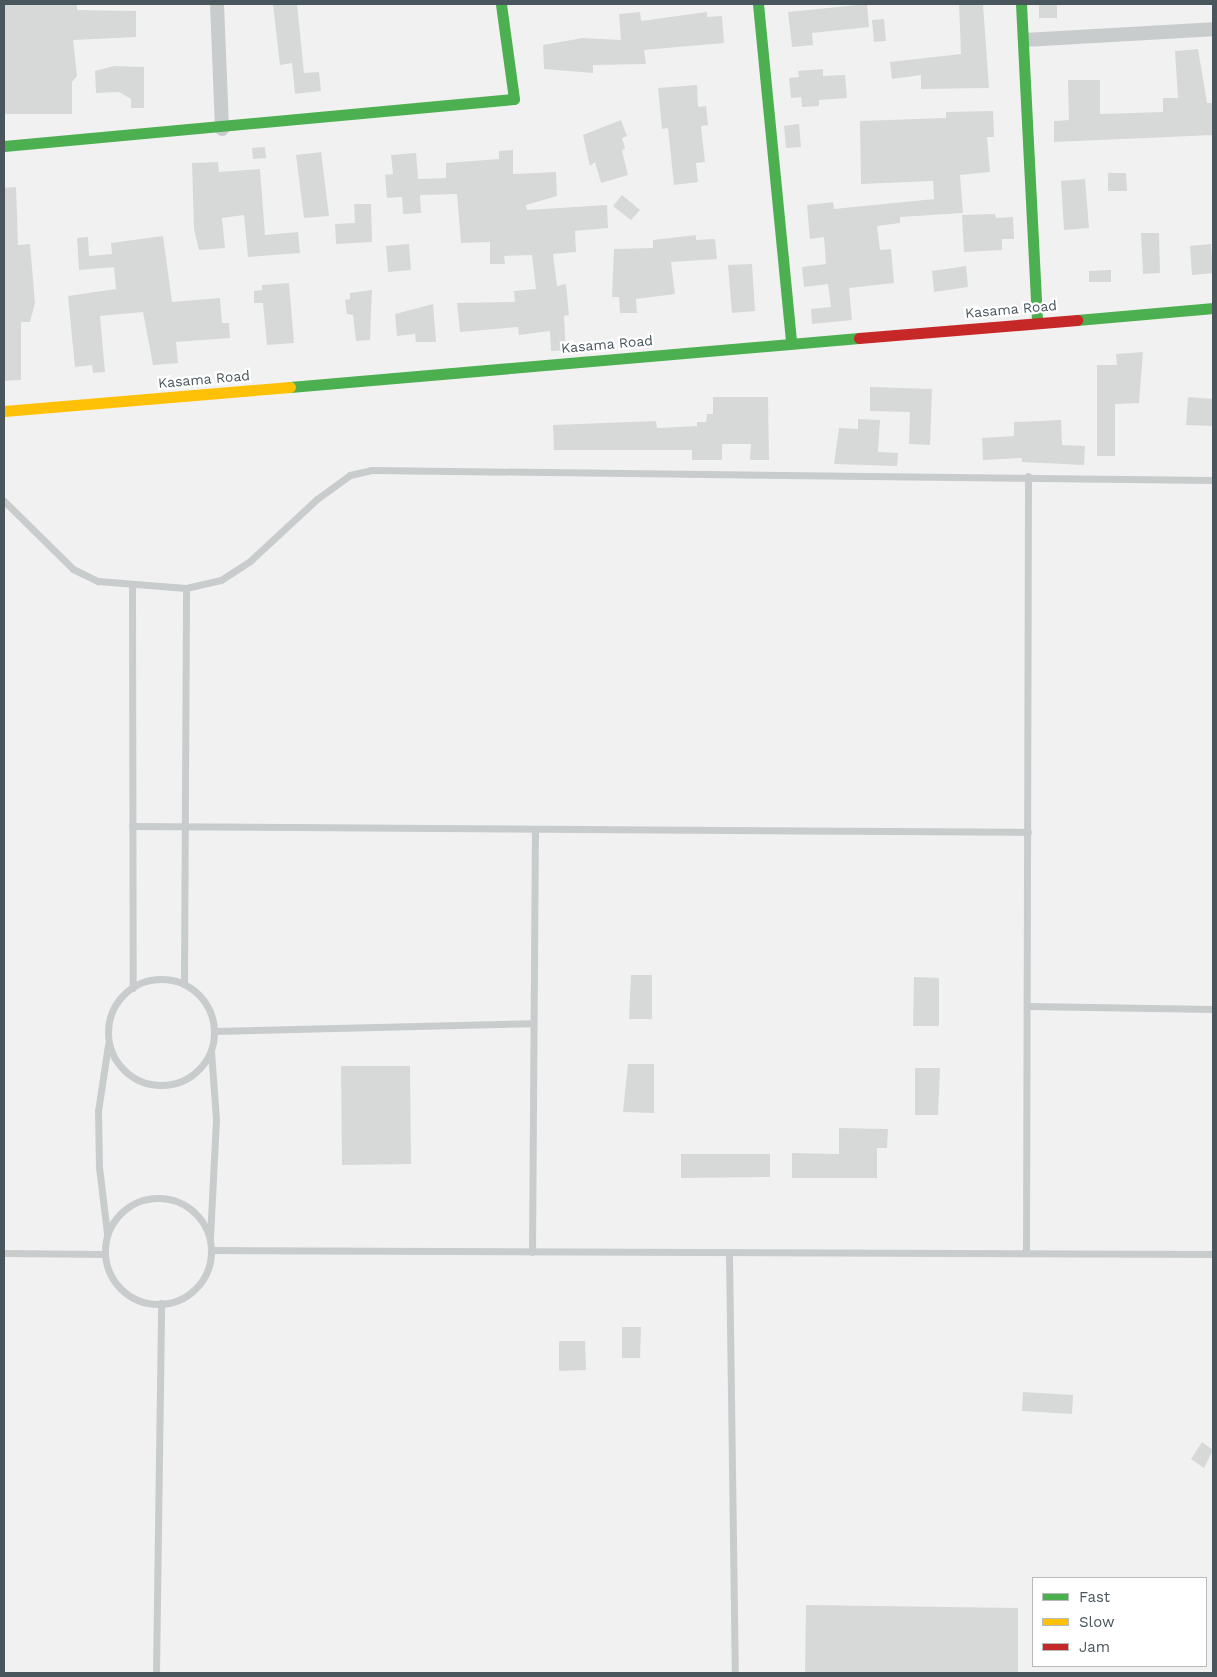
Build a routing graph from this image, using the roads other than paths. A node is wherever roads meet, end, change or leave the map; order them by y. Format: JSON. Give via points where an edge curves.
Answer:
{"nodes":[{"id":1,"x":217,"y":4,"type":"edge"},
{"id":2,"x":501,"y":4,"type":"edge"},
{"id":3,"x":758,"y":4,"type":"edge"},
{"id":4,"x":1021,"y":4,"type":"edge"},
{"id":5,"x":1213,"y":29,"type":"edge"},
{"id":6,"x":1025,"y":40,"type":"junction"},
{"id":7,"x":222,"y":129,"type":"junction"},
{"id":8,"x":4,"y":146,"type":"edge"},
{"id":9,"x":1213,"y":308,"type":"edge"},
{"id":10,"x":1037,"y":322,"type":"junction"},
{"id":11,"x":791,"y":341,"type":"junction"},
{"id":12,"x":4,"y":411,"type":"edge"},
{"id":13,"x":1028,"y":476,"type":"junction"},
{"id":14,"x":1213,"y":480,"type":"edge"},
{"id":15,"x":4,"y":501,"type":"edge"},
{"id":16,"x":132,"y":586,"type":"junction"},
{"id":17,"x":186,"y":588,"type":"junction"},
{"id":18,"x":132,"y":826,"type":"junction"},
{"id":19,"x":185,"y":826,"type":"junction"},
{"id":20,"x":535,"y":828,"type":"junction"},
{"id":21,"x":1028,"y":832,"type":"junction"},
{"id":22,"x":184,"y":984,"type":"junction"},
{"id":23,"x":133,"y":988,"type":"junction"},
{"id":24,"x":1028,"y":1006,"type":"junction"},
{"id":25,"x":1213,"y":1009,"type":"edge"},
{"id":26,"x":533,"y":1023,"type":"junction"},
{"id":27,"x":214,"y":1031,"type":"junction"},
{"id":28,"x":108,"y":1041,"type":"junction"},
{"id":29,"x":211,"y":1051,"type":"junction"},
{"id":30,"x":107,"y":1233,"type":"junction"},
{"id":31,"x":210,"y":1240,"type":"junction"},
{"id":32,"x":211,"y":1250,"type":"junction"},
{"id":33,"x":532,"y":1252,"type":"junction"},
{"id":34,"x":4,"y":1253,"type":"edge"},
{"id":35,"x":729,"y":1253,"type":"junction"},
{"id":36,"x":1026,"y":1253,"type":"junction"},
{"id":37,"x":104,"y":1254,"type":"junction"},
{"id":38,"x":1213,"y":1254,"type":"edge"},
{"id":39,"x":161,"y":1303,"type":"junction"},
{"id":40,"x":156,"y":1673,"type":"edge"},
{"id":41,"x":735,"y":1673,"type":"edge"}],
"edges":[{"from":1,"to":7,"type":"street"},
{"from":2,"to":7,"type":"street","via":[[514,99]]},
{"from":3,"to":11,"type":"street"},
{"from":4,"to":6,"type":"street"},
{"from":5,"to":6,"type":"street"},
{"from":6,"to":10,"type":"street"},
{"from":7,"to":8,"type":"street"},
{"from":9,"to":10,"type":"street","name":"Kasama Road"},
{"from":10,"to":11,"type":"street","name":"Kasama Road"},
{"from":11,"to":12,"type":"street","name":"Kasama Road"},
{"from":13,"to":14,"type":"lane"},
{"from":13,"to":17,"type":"lane","via":[[371,470],[350,475],[317,499],[250,561],[221,580]]},
{"from":13,"to":21,"type":"lane"},
{"from":15,"to":16,"type":"lane","via":[[73,569],[98,581]]},
{"from":16,"to":17,"type":"lane"},
{"from":16,"to":18,"type":"lane"},
{"from":17,"to":19,"type":"lane"},
{"from":18,"to":19,"type":"lane"},
{"from":18,"to":23,"type":"lane"},
{"from":19,"to":20,"type":"lane"},
{"from":19,"to":22,"type":"lane"},
{"from":20,"to":21,"type":"lane"},
{"from":20,"to":26,"type":"lane"},
{"from":21,"to":24,"type":"lane"},
{"from":22,"to":23,"type":"lane","via":[[163,980]]},
{"from":22,"to":27,"type":"lane","via":[[206,1003]]},
{"from":23,"to":28,"type":"lane","via":[[112,1011]]},
{"from":24,"to":25,"type":"lane"},
{"from":24,"to":36,"type":"lane"},
{"from":26,"to":27,"type":"lane"},
{"from":26,"to":33,"type":"lane"},
{"from":27,"to":29,"type":"lane"},
{"from":28,"to":29,"type":"lane","via":[[123,1069],[140,1080],[161,1084],[191,1075]]},
{"from":28,"to":30,"type":"lane","via":[[98,1112],[99,1167]]},
{"from":29,"to":31,"type":"lane","via":[[216,1119]]},
{"from":30,"to":31,"type":"lane","via":[[130,1206],[166,1200],[194,1213]]},
{"from":30,"to":37,"type":"lane"},
{"from":31,"to":32,"type":"lane"},
{"from":32,"to":33,"type":"lane"},
{"from":32,"to":39,"type":"lane","via":[[208,1270],[197,1286],[182,1298]]},
{"from":33,"to":35,"type":"lane"},
{"from":34,"to":37,"type":"lane"},
{"from":35,"to":36,"type":"lane"},
{"from":35,"to":41,"type":"lane"},
{"from":36,"to":38,"type":"lane"},
{"from":37,"to":39,"type":"lane","via":[[109,1274],[122,1290],[140,1300]]},
{"from":39,"to":40,"type":"lane"}]}
